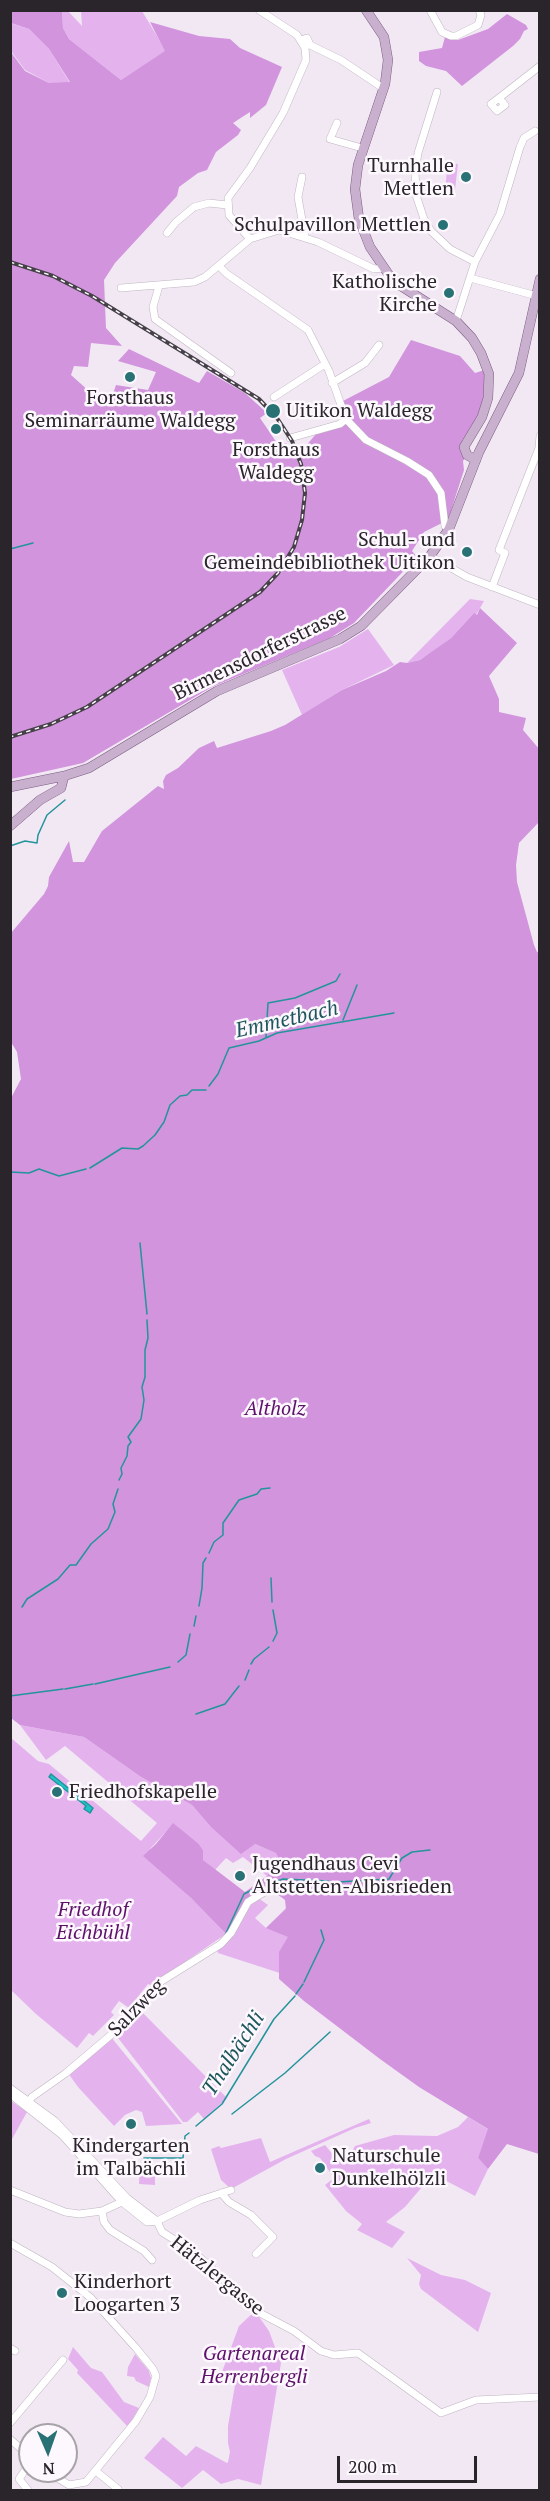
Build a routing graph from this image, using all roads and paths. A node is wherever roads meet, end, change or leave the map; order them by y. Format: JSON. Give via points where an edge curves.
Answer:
{"nodes":[{"id":1,"x":259,"y":10,"type":"edge"},
{"id":2,"x":366,"y":10,"type":"edge"},
{"id":3,"x":430,"y":10,"type":"edge"},
{"id":4,"x":479,"y":10,"type":"edge"},
{"id":5,"x":301,"y":40,"type":"junction"},
{"id":6,"x":540,"y":66,"type":"edge"},
{"id":7,"x":383,"y":88,"type":"junction"},
{"id":8,"x":437,"y":92,"type":"dead end"},
{"id":9,"x":499,"y":98,"type":"dead end"},
{"id":10,"x":337,"y":123,"type":"dead end"},
{"id":11,"x":535,"y":131,"type":"dead end"},
{"id":12,"x":362,"y":148,"type":"junction"},
{"id":13,"x":302,"y":177,"type":"dead end"},
{"id":14,"x":227,"y":205,"type":"junction"},
{"id":15,"x":167,"y":233,"type":"dead end"},
{"id":16,"x":305,"y":237,"type":"junction"},
{"id":17,"x":250,"y":239,"type":"junction"},
{"id":18,"x":476,"y":262,"type":"junction"},
{"id":19,"x":219,"y":266,"type":"junction"},
{"id":20,"x":383,"y":268,"type":"junction"},
{"id":21,"x":470,"y":278,"type":"junction"},
{"id":22,"x":540,"y":279,"type":"edge"},
{"id":23,"x":159,"y":286,"type":"junction"},
{"id":24,"x":121,"y":288,"type":"dead end"},
{"id":25,"x":537,"y":296,"type":"junction"},
{"id":26,"x":456,"y":321,"type":"junction"},
{"id":27,"x":379,"y":345,"type":"dead end"},
{"id":28,"x":325,"y":363,"type":"junction"},
{"id":29,"x":231,"y":374,"type":"dead end"},
{"id":30,"x":332,"y":383,"type":"junction"},
{"id":31,"x":274,"y":397,"type":"dead end"},
{"id":32,"x":346,"y":419,"type":"junction"},
{"id":33,"x":540,"y":436,"type":"edge"},
{"id":34,"x":290,"y":438,"type":"dead end"},
{"id":35,"x":476,"y":460,"type":"junction"},
{"id":36,"x":449,"y":529,"type":"junction"},
{"id":37,"x":430,"y":556,"type":"junction"},
{"id":38,"x":492,"y":587,"type":"junction"},
{"id":39,"x":540,"y":605,"type":"edge"},
{"id":40,"x":64,"y":776,"type":"junction"},
{"id":41,"x":10,"y":787,"type":"edge"},
{"id":42,"x":10,"y":826,"type":"edge"},
{"id":43,"x":266,"y":1891,"type":"dead end"},
{"id":44,"x":10,"y":2088,"type":"edge"},
{"id":45,"x":10,"y":2094,"type":"edge"},
{"id":46,"x":28,"y":2103,"type":"junction"},
{"id":47,"x":10,"y":2190,"type":"edge"},
{"id":48,"x":231,"y":2190,"type":"dead end"},
{"id":49,"x":221,"y":2193,"type":"junction"},
{"id":50,"x":125,"y":2200,"type":"junction"},
{"id":51,"x":102,"y":2211,"type":"junction"},
{"id":52,"x":157,"y":2221,"type":"junction"},
{"id":53,"x":10,"y":2243,"type":"edge"},
{"id":54,"x":256,"y":2254,"type":"dead end"},
{"id":55,"x":152,"y":2260,"type":"dead end"},
{"id":56,"x":63,"y":2360,"type":"dead end"},
{"id":57,"x":540,"y":2397,"type":"edge"},
{"id":58,"x":10,"y":2423,"type":"edge"},
{"id":59,"x":97,"y":2472,"type":"junction"},
{"id":60,"x":63,"y":2483,"type":"edge"},
{"id":61,"x":118,"y":2489,"type":"dead end"}],
"edges":[{"from":1,"to":5,"type":"street"},
{"from":2,"to":7,"type":"main road","via":[[379,27],[388,50]]},
{"from":3,"to":4,"type":"street","via":[[442,32],[451,36],[478,25]]},
{"from":5,"to":7,"type":"street","via":[[307,39],[310,45]]},
{"from":5,"to":14,"type":"street","via":[[306,60],[295,90]]},
{"from":6,"to":9,"type":"street"},
{"from":7,"to":12,"type":"main road"},
{"from":8,"to":18,"type":"street","via":[[418,153],[416,195],[431,231],[450,249]]},
{"from":10,"to":12,"type":"street","via":[[330,139]]},
{"from":11,"to":18,"type":"street","via":[[524,138],[500,214]]},
{"from":12,"to":20,"type":"main road","via":[[356,180],[357,209],[367,242]]},
{"from":13,"to":16,"type":"street","via":[[298,197]]},
{"from":14,"to":15,"type":"street","via":[[209,203],[194,207]]},
{"from":14,"to":17,"type":"street","via":[[231,219]]},
{"from":16,"to":17,"type":"street","via":[[279,230]]},
{"from":16,"to":20,"type":"street","via":[[374,269]]},
{"from":17,"to":19,"type":"street"},
{"from":18,"to":21,"type":"street"},
{"from":19,"to":23,"type":"street","via":[[194,282]]},
{"from":19,"to":28,"type":"street","via":[[308,330]]},
{"from":20,"to":26,"type":"main road","via":[[398,284]]},
{"from":21,"to":25,"type":"street"},
{"from":21,"to":26,"type":"street"},
{"from":22,"to":25,"type":"main road","name":"Birmensdorferstrasse"},
{"from":23,"to":24,"type":"street"},
{"from":23,"to":29,"type":"street","via":[[154,319]]},
{"from":25,"to":35,"type":"main road","name":"Birmensdorferstrasse","via":[[519,374]]},
{"from":26,"to":35,"type":"main road","via":[[479,349],[489,374],[485,412],[464,447],[467,455]]},
{"from":27,"to":30,"type":"street","via":[[365,363]]},
{"from":28,"to":30,"type":"street"},
{"from":28,"to":31,"type":"street"},
{"from":30,"to":32,"type":"street"},
{"from":32,"to":34,"type":"street"},
{"from":32,"to":36,"type":"street","via":[[366,440],[429,475],[441,493],[445,526]]},
{"from":33,"to":38,"type":"street","via":[[500,550],[505,553]]},
{"from":35,"to":36,"type":"main road","name":"Birmensdorferstrasse"},
{"from":36,"to":37,"type":"main road","name":"Birmensdorferstrasse"},
{"from":37,"to":38,"type":"street"},
{"from":37,"to":40,"type":"main road","name":"Birmensdorferstrasse","via":[[348,635],[217,691],[99,763]]},
{"from":38,"to":39,"type":"street"},
{"from":40,"to":41,"type":"main road","name":"Birmensdorferstrasse"},
{"from":40,"to":42,"type":"main road","via":[[61,788]]},
{"from":43,"to":46,"type":"street","name":"Salzweg","via":[[248,1902],[221,1944],[165,1978],[112,2034]]},
{"from":44,"to":46,"type":"street"},
{"from":45,"to":46,"type":"street"},
{"from":46,"to":50,"type":"street","name":"Hätzlergasse"},
{"from":47,"to":51,"type":"street","via":[[65,2212]]},
{"from":48,"to":49,"type":"street"},
{"from":49,"to":52,"type":"street"},
{"from":49,"to":54,"type":"street","via":[[273,2237]]},
{"from":50,"to":51,"type":"street"},
{"from":50,"to":52,"type":"street","name":"Hätzlergasse","via":[[147,2222]]},
{"from":51,"to":55,"type":"street","via":[[110,2230]]},
{"from":52,"to":57,"type":"street","name":"Hätzlergasse","via":[[162,2232],[194,2252],[258,2312],[290,2328],[325,2353],[358,2353],[441,2413],[476,2400]]},
{"from":53,"to":59,"type":"street","via":[[52,2267],[91,2298],[155,2373],[154,2387],[144,2409]]},
{"from":56,"to":58,"type":"street"},
{"from":59,"to":60,"type":"street","via":[[75,2486]]},
{"from":59,"to":61,"type":"street"}]}
